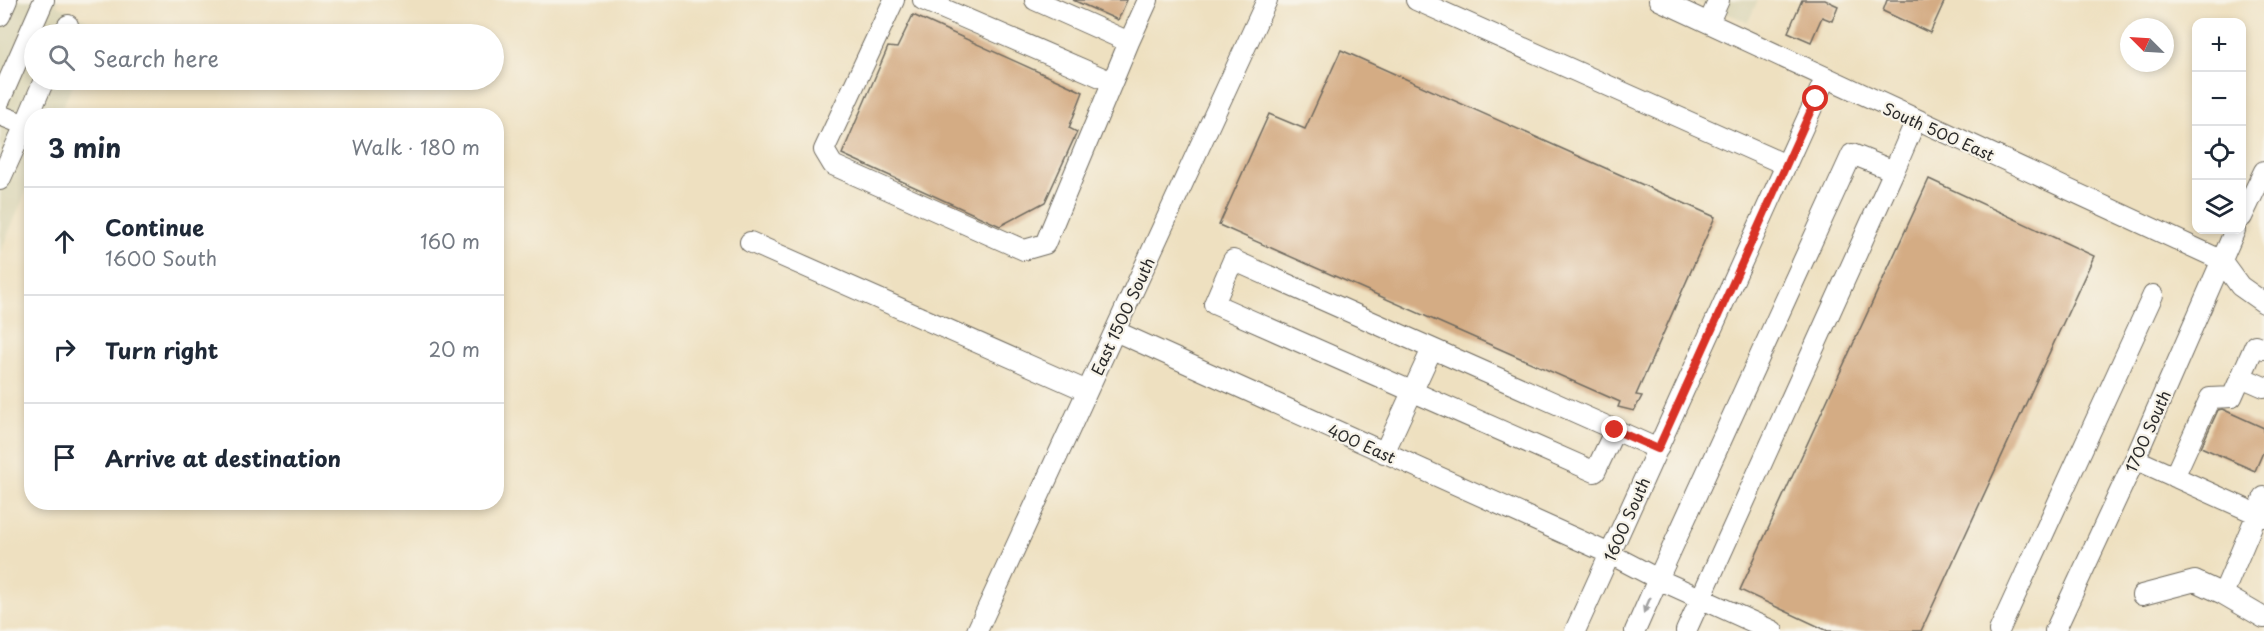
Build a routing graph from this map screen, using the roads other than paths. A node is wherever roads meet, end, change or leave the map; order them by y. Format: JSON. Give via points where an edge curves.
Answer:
{"nodes":[{"id":1,"x":7,"y":0,"type":"edge"},
{"id":2,"x":44,"y":0,"type":"edge"},
{"id":3,"x":894,"y":0,"type":"edge"},
{"id":4,"x":923,"y":0,"type":"edge"},
{"id":5,"x":1035,"y":0,"type":"edge"},
{"id":6,"x":1148,"y":0,"type":"edge"},
{"id":7,"x":1267,"y":0,"type":"edge"},
{"id":8,"x":1659,"y":0,"type":"edge"},
{"id":9,"x":1719,"y":0,"type":"edge"},
{"id":10,"x":1426,"y":2,"type":"edge"},
{"id":11,"x":0,"y":16,"type":"edge"},
{"id":12,"x":1710,"y":22,"type":"junction"},
{"id":13,"x":33,"y":24,"type":"edge"},
{"id":14,"x":1129,"y":42,"type":"junction"},
{"id":15,"x":24,"y":45,"type":"edge"},
{"id":16,"x":1825,"y":79,"type":"junction"},
{"id":17,"x":1112,"y":82,"type":"junction"},
{"id":18,"x":40,"y":90,"type":"edge"},
{"id":19,"x":0,"y":100,"type":"edge"},
{"id":20,"x":32,"y":108,"type":"edge"},
{"id":21,"x":0,"y":115,"type":"edge"},
{"id":22,"x":1916,"y":120,"type":"junction"},
{"id":23,"x":24,"y":125,"type":"joint"},
{"id":24,"x":1786,"y":165,"type":"junction"},
{"id":25,"x":1894,"y":171,"type":"junction"},
{"id":26,"x":2264,"y":171,"type":"edge"},
{"id":27,"x":0,"y":180,"type":"edge"},
{"id":28,"x":2246,"y":207,"type":"edge"},
{"id":29,"x":2233,"y":234,"type":"edge"},
{"id":30,"x":750,"y":242,"type":"dead end"},
{"id":31,"x":2221,"y":260,"type":"junction"},
{"id":32,"x":2153,"y":295,"type":"dead end"},
{"id":33,"x":2264,"y":303,"type":"edge"},
{"id":34,"x":1115,"y":331,"type":"junction"},
{"id":35,"x":1432,"y":349,"type":"junction"},
{"id":36,"x":2264,"y":349,"type":"edge"},
{"id":37,"x":2241,"y":377,"type":"junction"},
{"id":38,"x":2264,"y":387,"type":"edge"},
{"id":39,"x":1087,"y":391,"type":"junction"},
{"id":40,"x":1412,"y":391,"type":"junction"},
{"id":41,"x":1615,"y":430,"type":"junction"},
{"id":42,"x":1658,"y":449,"type":"junction"},
{"id":43,"x":1384,"y":453,"type":"junction"},
{"id":44,"x":2135,"y":459,"type":"junction"},
{"id":45,"x":2174,"y":477,"type":"junction"},
{"id":46,"x":2262,"y":509,"type":"edge"},
{"id":47,"x":1611,"y":554,"type":"junction"},
{"id":48,"x":1659,"y":579,"type":"junction"},
{"id":49,"x":2223,"y":594,"type":"junction"},
{"id":50,"x":2142,"y":595,"type":"dead end"},
{"id":51,"x":1701,"y":598,"type":"junction"},
{"id":52,"x":2264,"y":618,"type":"edge"},
{"id":53,"x":977,"y":631,"type":"edge"},
{"id":54,"x":1575,"y":631,"type":"edge"},
{"id":55,"x":1635,"y":631,"type":"edge"},
{"id":56,"x":1686,"y":631,"type":"edge"},
{"id":57,"x":1773,"y":631,"type":"edge"},
{"id":58,"x":1999,"y":631,"type":"edge"},
{"id":59,"x":2055,"y":631,"type":"edge"}],
"edges":[{"from":1,"to":11,"type":"street"},
{"from":2,"to":13,"type":"street"},
{"from":3,"to":17,"type":"street","via":[[824,150],[833,165],[1024,250],[1044,244]]},
{"from":4,"to":17,"type":"street"},
{"from":5,"to":14,"type":"street"},
{"from":6,"to":14,"type":"street"},
{"from":7,"to":34,"type":"street","name":"East 1500 South"},
{"from":8,"to":12,"type":"street","name":"South 500 East"},
{"from":9,"to":12,"type":"street"},
{"from":10,"to":24,"type":"street"},
{"from":12,"to":16,"type":"street","name":"South 500 East"},
{"from":14,"to":17,"type":"street"},
{"from":15,"to":19,"type":"street"},
{"from":16,"to":22,"type":"street","name":"South 500 East"},
{"from":16,"to":24,"type":"street","name":"1600 South"},
{"from":18,"to":20,"type":"street"},
{"from":21,"to":23,"type":"street"},
{"from":22,"to":25,"type":"street"},
{"from":22,"to":31,"type":"street","name":"South 500 East"},
{"from":23,"to":27,"type":"street"},
{"from":24,"to":42,"type":"street","name":"1600 South"},
{"from":25,"to":48,"type":"street","via":[[1852,154]]},
{"from":25,"to":51,"type":"street"},
{"from":26,"to":28,"type":"street"},
{"from":29,"to":31,"type":"street","name":"1700 South"},
{"from":30,"to":39,"type":"street"},
{"from":31,"to":33,"type":"street","via":[[2240,286]]},
{"from":31,"to":44,"type":"street","name":"1700 South"},
{"from":32,"to":58,"type":"street"},
{"from":34,"to":39,"type":"street","name":"East 1500 South"},
{"from":34,"to":43,"type":"street","name":"400 East"},
{"from":35,"to":40,"type":"street"},
{"from":35,"to":40,"type":"street","via":[[1233,260],[1214,304]]},
{"from":35,"to":41,"type":"street"},
{"from":36,"to":37,"type":"street","via":[[2255,345]]},
{"from":37,"to":38,"type":"street"},
{"from":37,"to":45,"type":"street","via":[[2232,397],[2210,398]]},
{"from":39,"to":53,"type":"street","name":"East 1500 South"},
{"from":40,"to":41,"type":"street","via":[[1595,472]]},
{"from":40,"to":43,"type":"street"},
{"from":41,"to":42,"type":"street"},
{"from":42,"to":47,"type":"street","name":"1600 South"},
{"from":43,"to":47,"type":"street","name":"400 East"},
{"from":44,"to":45,"type":"street"},
{"from":44,"to":59,"type":"street","name":"1700 South"},
{"from":45,"to":46,"type":"street"},
{"from":46,"to":49,"type":"street"},
{"from":47,"to":48,"type":"street","name":"400 East"},
{"from":47,"to":54,"type":"street","name":"1600 South"},
{"from":48,"to":51,"type":"street","name":"400 East"},
{"from":48,"to":55,"type":"street","one_way":true},
{"from":49,"to":50,"type":"street","via":[[2195,581]]},
{"from":49,"to":52,"type":"street"},
{"from":51,"to":56,"type":"street"},
{"from":51,"to":57,"type":"street","name":"400 East"}]}
